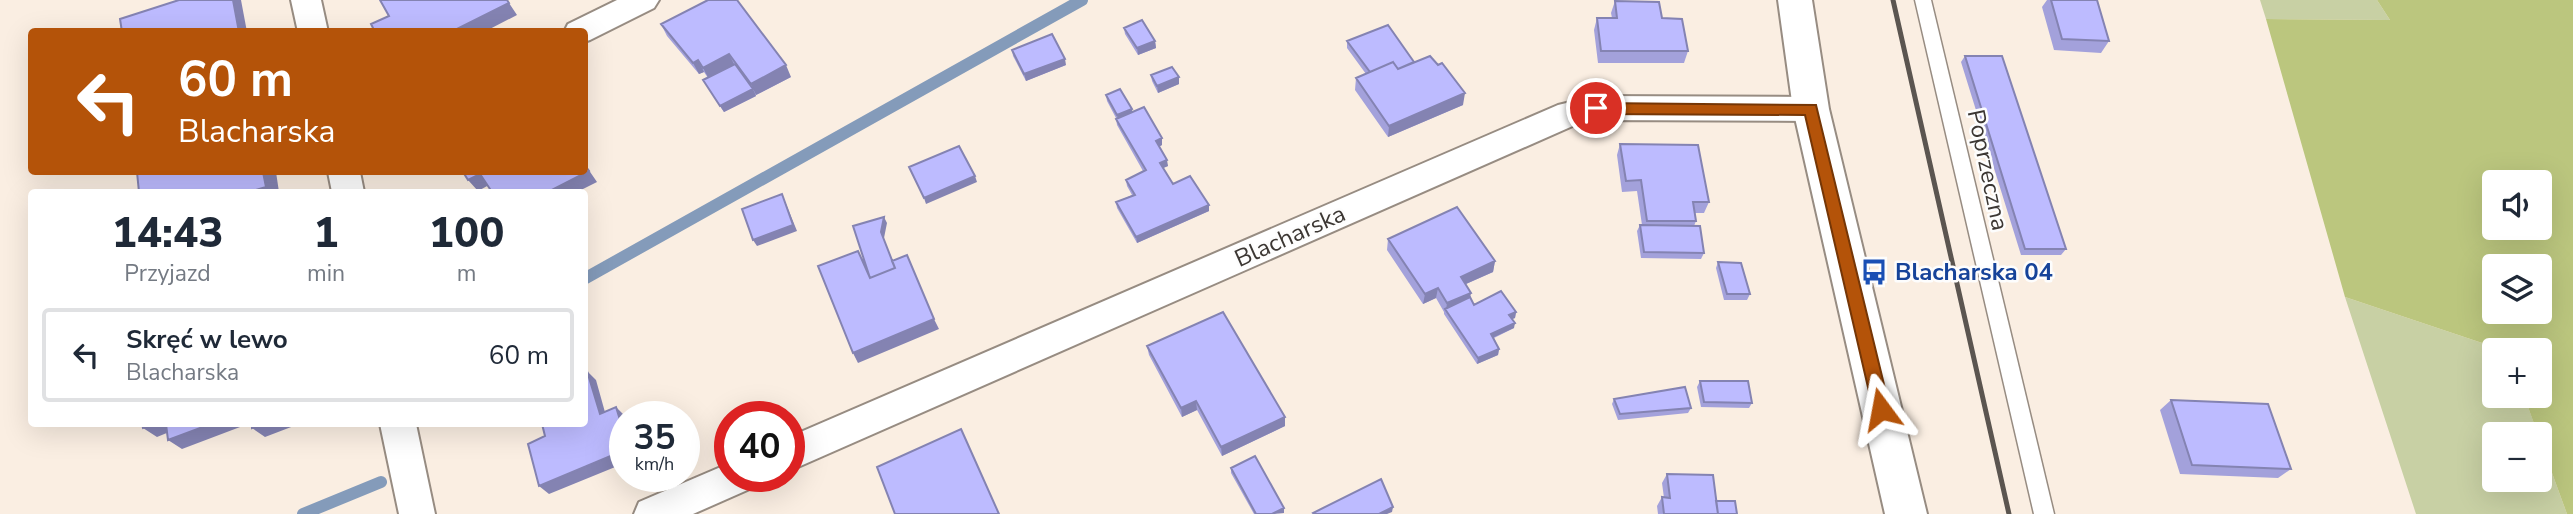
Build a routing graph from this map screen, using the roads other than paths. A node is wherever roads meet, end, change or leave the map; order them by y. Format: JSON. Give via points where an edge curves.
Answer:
{"nodes":[{"id":1,"x":306,"y":0,"type":"edge"},
{"id":2,"x":644,"y":0,"type":"edge"},
{"id":3,"x":1794,"y":0,"type":"edge"},
{"id":4,"x":1923,"y":0,"type":"edge"},
{"id":5,"x":312,"y":28,"type":"edge"},
{"id":6,"x":587,"y":28,"type":"edge"},
{"id":7,"x":1811,"y":109,"type":"junction"},
{"id":8,"x":399,"y":427,"type":"edge"},
{"id":9,"x":805,"y":447,"type":"edge"},
{"id":10,"x":714,"y":487,"type":"edge"},
{"id":11,"x":417,"y":514,"type":"edge"},
{"id":12,"x":652,"y":514,"type":"edge"},
{"id":13,"x":1906,"y":514,"type":"edge"},
{"id":14,"x":2044,"y":514,"type":"edge"}],
"edges":[{"from":1,"to":5,"type":"street"},
{"from":2,"to":6,"type":"street"},
{"from":3,"to":7,"type":"street"},
{"from":4,"to":14,"type":"lane","name":"Poprzeczna"},
{"from":7,"to":9,"type":"street","name":"Blacharska","via":[[1596,108],[1569,114]]},
{"from":7,"to":13,"type":"street"},
{"from":8,"to":11,"type":"street"},
{"from":10,"to":12,"type":"street"}]}
